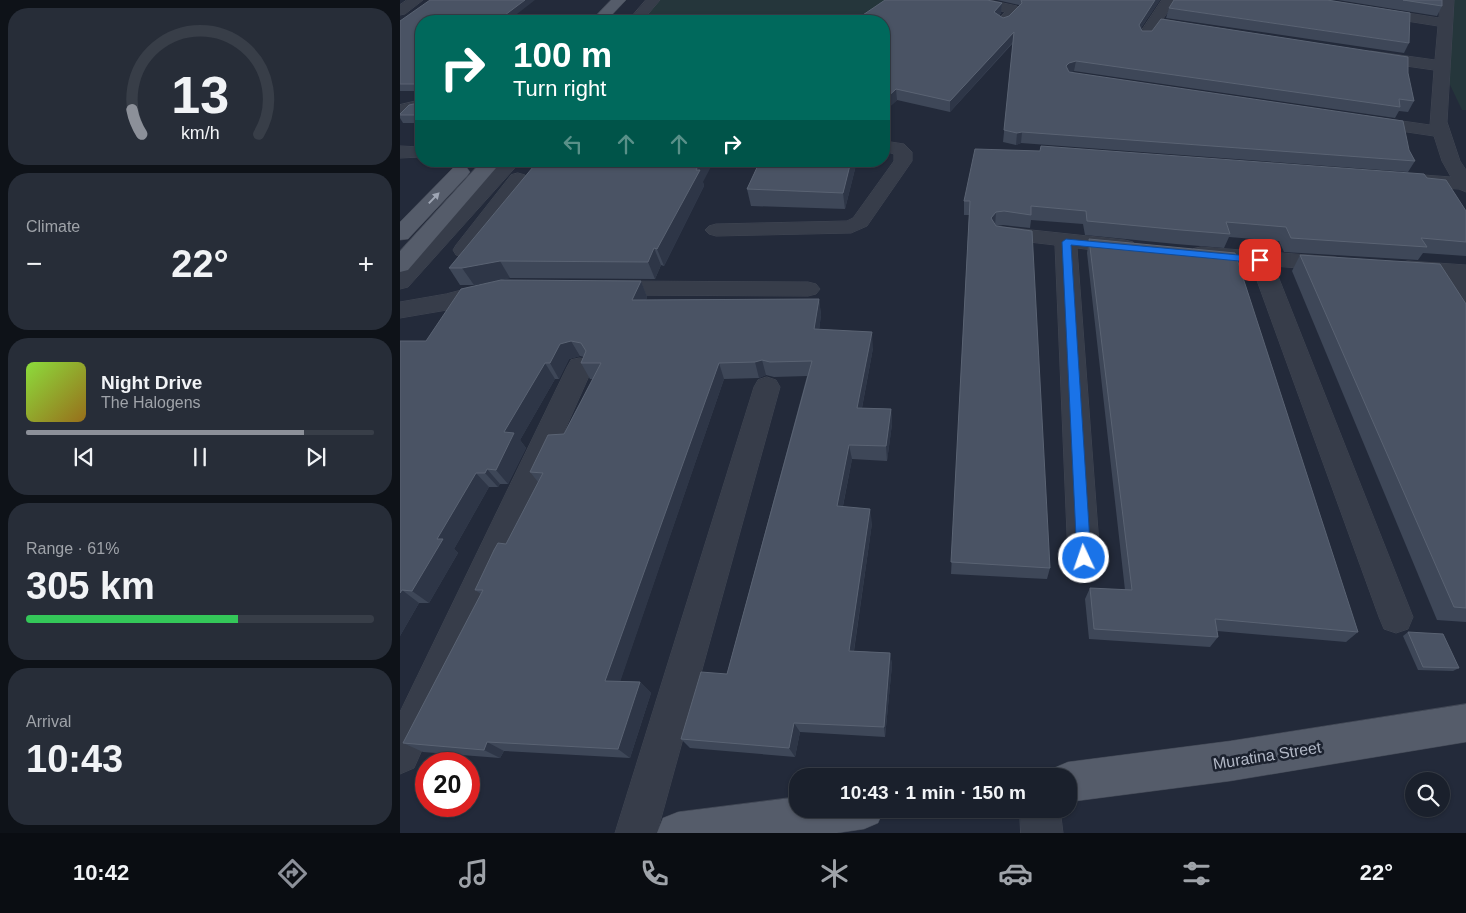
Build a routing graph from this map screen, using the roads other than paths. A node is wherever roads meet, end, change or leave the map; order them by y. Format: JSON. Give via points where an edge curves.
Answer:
{"nodes":[{"id":1,"x":416,"y":0,"type":"edge"},
{"id":2,"x":619,"y":0,"type":"edge"},
{"id":3,"x":639,"y":0,"type":"edge"},
{"id":4,"x":653,"y":0,"type":"edge"},
{"id":5,"x":1169,"y":0,"type":"edge"},
{"id":6,"x":1300,"y":0,"type":"edge"},
{"id":7,"x":1447,"y":0,"type":"edge"},
{"id":8,"x":978,"y":1,"type":"edge"},
{"id":9,"x":400,"y":11,"type":"edge"},
{"id":10,"x":604,"y":15,"type":"edge"},
{"id":11,"x":625,"y":15,"type":"edge"},
{"id":12,"x":640,"y":15,"type":"edge"},
{"id":13,"x":1002,"y":22,"type":"edge"},
{"id":14,"x":1154,"y":22,"type":"junction"},
{"id":15,"x":1446,"y":23,"type":"junction"},
{"id":16,"x":1211,"y":31,"type":"edge"},
{"id":17,"x":1145,"y":36,"type":"edge"},
{"id":18,"x":1355,"y":53,"type":"edge"},
{"id":19,"x":1441,"y":66,"type":"junction"},
{"id":20,"x":415,"y":106,"type":"edge"},
{"id":21,"x":400,"y":110,"type":"edge"},
{"id":22,"x":1354,"y":119,"type":"edge"},
{"id":23,"x":1442,"y":132,"type":"junction"},
{"id":24,"x":890,"y":147,"type":"edge"},
{"id":25,"x":400,"y":152,"type":"edge"},
{"id":26,"x":415,"y":152,"type":"edge"},
{"id":27,"x":463,"y":167,"type":"edge"},
{"id":28,"x":488,"y":167,"type":"edge"},
{"id":29,"x":520,"y":171,"type":"edge"},
{"id":30,"x":1395,"y":179,"type":"edge"},
{"id":31,"x":1465,"y":185,"type":"edge"},
{"id":32,"x":716,"y":230,"type":"dead end"},
{"id":33,"x":400,"y":234,"type":"edge"},
{"id":34,"x":1003,"y":234,"type":"edge"},
{"id":35,"x":1066,"y":242,"type":"junction"},
{"id":36,"x":1144,"y":249,"type":"edge"},
{"id":37,"x":464,"y":250,"type":"edge"},
{"id":38,"x":1182,"y":253,"type":"edge"},
{"id":39,"x":1260,"y":260,"type":"junction"},
{"id":40,"x":400,"y":265,"type":"edge"},
{"id":41,"x":1359,"y":266,"type":"edge"},
{"id":42,"x":1389,"y":267,"type":"edge"},
{"id":43,"x":1457,"y":271,"type":"edge"},
{"id":44,"x":400,"y":282,"type":"edge"},
{"id":45,"x":510,"y":287,"type":"edge"},
{"id":46,"x":590,"y":288,"type":"edge"},
{"id":47,"x":808,"y":288,"type":"dead end"},
{"id":48,"x":1466,"y":297,"type":"edge"},
{"id":49,"x":400,"y":310,"type":"edge"},
{"id":50,"x":580,"y":368,"type":"edge"},
{"id":51,"x":767,"y":387,"type":"dead end"},
{"id":52,"x":1084,"y":558,"type":"dead end"},
{"id":53,"x":1396,"y":617,"type":"dead end"},
{"id":54,"x":1466,"y":723,"type":"edge"},
{"id":55,"x":400,"y":754,"type":"edge"},
{"id":56,"x":1077,"y":781,"type":"edge"},
{"id":57,"x":794,"y":818,"type":"edge"},
{"id":58,"x":1041,"y":818,"type":"edge"},
{"id":59,"x":636,"y":833,"type":"edge"},
{"id":60,"x":678,"y":833,"type":"edge"},
{"id":61,"x":1042,"y":833,"type":"edge"}],
"edges":[{"from":1,"to":9,"type":"street"},
{"from":2,"to":10,"type":"main road"},
{"from":3,"to":11,"type":"main road"},
{"from":4,"to":12,"type":"street"},
{"from":5,"to":14,"type":"street"},
{"from":6,"to":15,"type":"street"},
{"from":7,"to":15,"type":"street"},
{"from":8,"to":13,"type":"street","via":[[1012,9]]},
{"from":14,"to":16,"type":"street"},
{"from":14,"to":17,"type":"street"},
{"from":15,"to":19,"type":"street"},
{"from":18,"to":19,"type":"street"},
{"from":19,"to":23,"type":"street","via":[[1438,122]]},
{"from":20,"to":21,"type":"street"},
{"from":22,"to":23,"type":"street"},
{"from":23,"to":31,"type":"street","via":[[1451,161]]},
{"from":24,"to":32,"type":"street","via":[[903,152],[903,161],[860,222],[851,227]]},
{"from":25,"to":26,"type":"street"},
{"from":33,"to":27,"type":"main road","one_way":true},
{"from":28,"to":40,"type":"main road"},
{"from":29,"to":37,"type":"street"},
{"from":29,"to":44,"type":"street","via":[[491,182]]},
{"from":30,"to":31,"type":"street"},
{"from":34,"to":35,"type":"street"},
{"from":35,"to":36,"type":"street"},
{"from":35,"to":52,"type":"street"},
{"from":38,"to":39,"type":"street"},
{"from":39,"to":41,"type":"street"},
{"from":39,"to":53,"type":"street"},
{"from":42,"to":43,"type":"street"},
{"from":43,"to":48,"type":"street"},
{"from":45,"to":49,"type":"street"},
{"from":46,"to":47,"type":"street"},
{"from":50,"to":55,"type":"street"},
{"from":51,"to":59,"type":"street"},
{"from":54,"to":56,"type":"main road","name":"Muratina Street","via":[[1230,761]]},
{"from":57,"to":60,"type":"main road"},
{"from":58,"to":61,"type":"street"}]}
